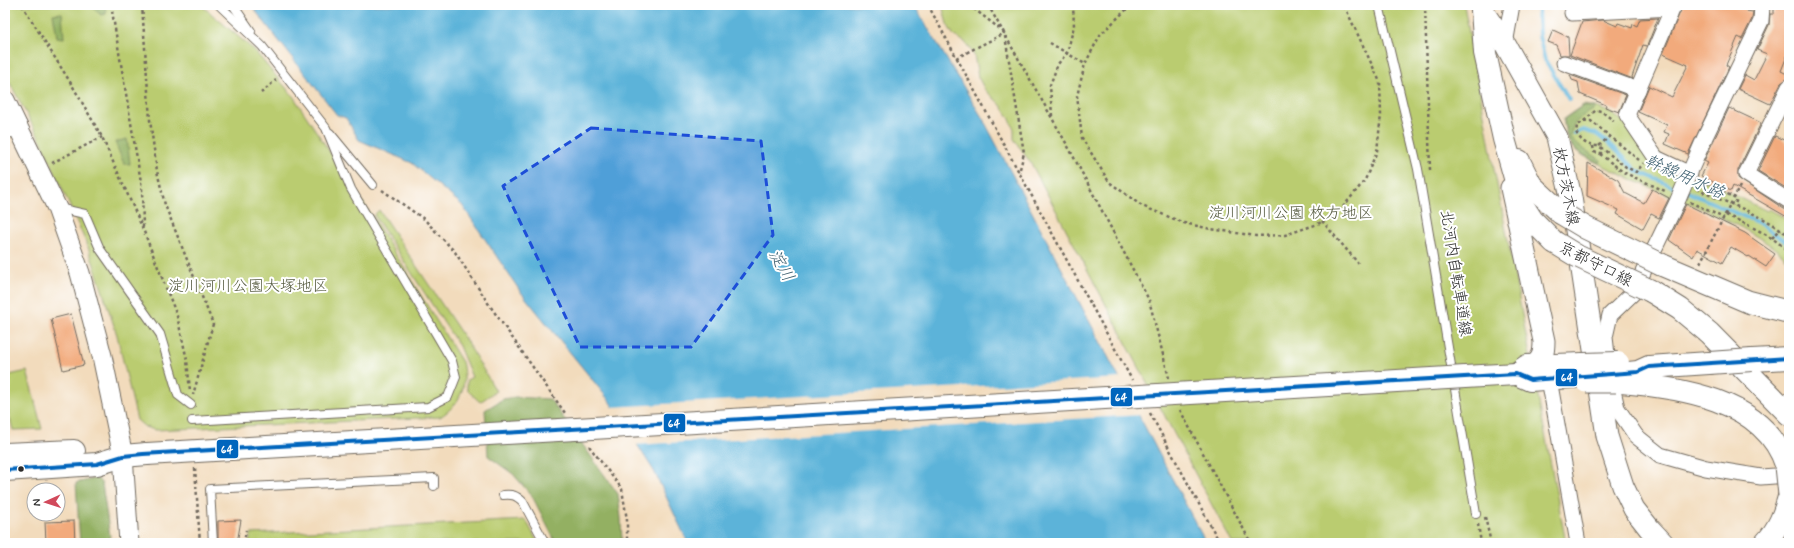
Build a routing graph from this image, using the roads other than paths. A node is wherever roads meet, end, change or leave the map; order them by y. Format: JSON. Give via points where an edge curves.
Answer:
{"nodes":[{"id":1,"x":219,"y":5,"type":"edge"},
{"id":2,"x":234,"y":5,"type":"edge"},
{"id":3,"x":1379,"y":5,"type":"edge"},
{"id":4,"x":1512,"y":5,"type":"edge"},
{"id":5,"x":1762,"y":5,"type":"edge"},
{"id":6,"x":1674,"y":6,"type":"edge"},
{"id":7,"x":1630,"y":7,"type":"edge"},
{"id":8,"x":1481,"y":8,"type":"edge"},
{"id":9,"x":1572,"y":12,"type":"edge"},
{"id":10,"x":1505,"y":44,"type":"junction"},
{"id":11,"x":262,"y":46,"type":"junction"},
{"id":12,"x":1564,"y":63,"type":"dead end"},
{"id":13,"x":1789,"y":87,"type":"edge"},
{"id":14,"x":1638,"y":90,"type":"junction"},
{"id":15,"x":5,"y":100,"type":"edge"},
{"id":16,"x":326,"y":128,"type":"junction"},
{"id":17,"x":12,"y":129,"type":"edge"},
{"id":18,"x":1504,"y":139,"type":"junction"},
{"id":19,"x":1690,"y":174,"type":"junction"},
{"id":20,"x":373,"y":185,"type":"road end"},
{"id":21,"x":1789,"y":201,"type":"edge"},
{"id":22,"x":57,"y":208,"type":"junction"},
{"id":23,"x":1789,"y":312,"type":"edge"},
{"id":24,"x":1789,"y":358,"type":"edge"},
{"id":25,"x":1531,"y":373,"type":"junction"},
{"id":26,"x":1617,"y":373,"type":"junction"},
{"id":27,"x":191,"y":405,"type":"road end"},
{"id":28,"x":1789,"y":414,"type":"edge"},
{"id":29,"x":192,"y":421,"type":"dead end"},
{"id":30,"x":5,"y":454,"type":"edge"},
{"id":31,"x":123,"y":456,"type":"junction"},
{"id":32,"x":5,"y":470,"type":"edge"},
{"id":33,"x":1788,"y":471,"type":"edge"},
{"id":34,"x":434,"y":486,"type":"dead end"},
{"id":35,"x":503,"y":495,"type":"dead end"},
{"id":36,"x":1789,"y":495,"type":"edge"},
{"id":37,"x":1480,"y":514,"type":"road end"},
{"id":38,"x":129,"y":543,"type":"edge"},
{"id":39,"x":213,"y":543,"type":"edge"},
{"id":40,"x":545,"y":543,"type":"edge"},
{"id":41,"x":1578,"y":543,"type":"edge"},
{"id":42,"x":1663,"y":543,"type":"edge"},
{"id":43,"x":1764,"y":543,"type":"edge"}],
"edges":[{"from":1,"to":11,"type":"lane"},
{"from":2,"to":11,"type":"lane"},
{"from":3,"to":37,"type":"lane","via":[[1418,169]]},
{"from":4,"to":10,"type":"street"},
{"from":5,"to":19,"type":"street","via":[[1761,21]]},
{"from":6,"to":7,"type":"street"},
{"from":6,"to":14,"type":"street"},
{"from":7,"to":9,"type":"street"},
{"from":8,"to":10,"type":"main road","name":"枚方茨木線"},
{"from":8,"to":18,"type":"main road","name":"京都守口線","via":[[1485,53]]},
{"from":8,"to":23,"type":"main road","name":"京都守口線","bridge":true,"via":[[1518,158],[1531,185],[1561,213],[1586,228],[1662,265],[1749,302]]},
{"from":10,"to":42,"type":"main road","name":"枚方茨木線","via":[[1557,137],[1571,197],[1612,457],[1634,509]]},
{"from":11,"to":16,"type":"lane"},
{"from":12,"to":14,"type":"street"},
{"from":13,"to":21,"type":"street","via":[[1746,174]]},
{"from":14,"to":19,"type":"street","via":[[1627,115],[1656,158]]},
{"from":15,"to":17,"type":"street"},
{"from":16,"to":20,"type":"lane"},
{"from":16,"to":29,"type":"lane","via":[[351,189],[452,361],[456,377],[448,397],[428,407]]},
{"from":17,"to":22,"type":"street","via":[[39,169]]},
{"from":18,"to":25,"type":"main road","via":[[1512,196],[1544,341],[1544,354]]},
{"from":18,"to":28,"type":"main road","name":"京都守口線","bridge":true,"via":[[1523,206],[1532,220],[1554,242],[1577,256],[1651,291],[1680,309],[1709,333]]},
{"from":19,"to":33,"type":"street","bridge":true,"via":[[1633,293],[1610,315],[1605,337],[1609,373],[1617,408],[1636,436],[1660,455],[1706,468],[1761,477]]},
{"from":22,"to":27,"type":"lane","via":[[85,214],[100,249],[160,334],[178,395]]},
{"from":22,"to":31,"type":"street","via":[[80,273],[102,356]]},
{"from":24,"to":26,"type":"main road","bridge":true,"via":[[1649,367],[1636,362]]},
{"from":25,"to":26,"type":"main road","bridge":true},
{"from":25,"to":31,"type":"main road","bridge":true},
{"from":25,"to":41,"type":"street"},
{"from":26,"to":33,"type":"main road","via":[[1726,405],[1750,417],[1764,429],[1782,452]]},
{"from":30,"to":31,"type":"main road","via":[[95,449]]},
{"from":31,"to":32,"type":"main road","via":[[97,464]]},
{"from":31,"to":38,"type":"street"},
{"from":33,"to":36,"type":"main road","bridge":true},
{"from":34,"to":39,"type":"lane","via":[[434,478],[210,489]]},
{"from":35,"to":40,"type":"lane","via":[[511,494],[523,502]]},
{"from":36,"to":43,"type":"main road","via":[[1775,532]]}]}
